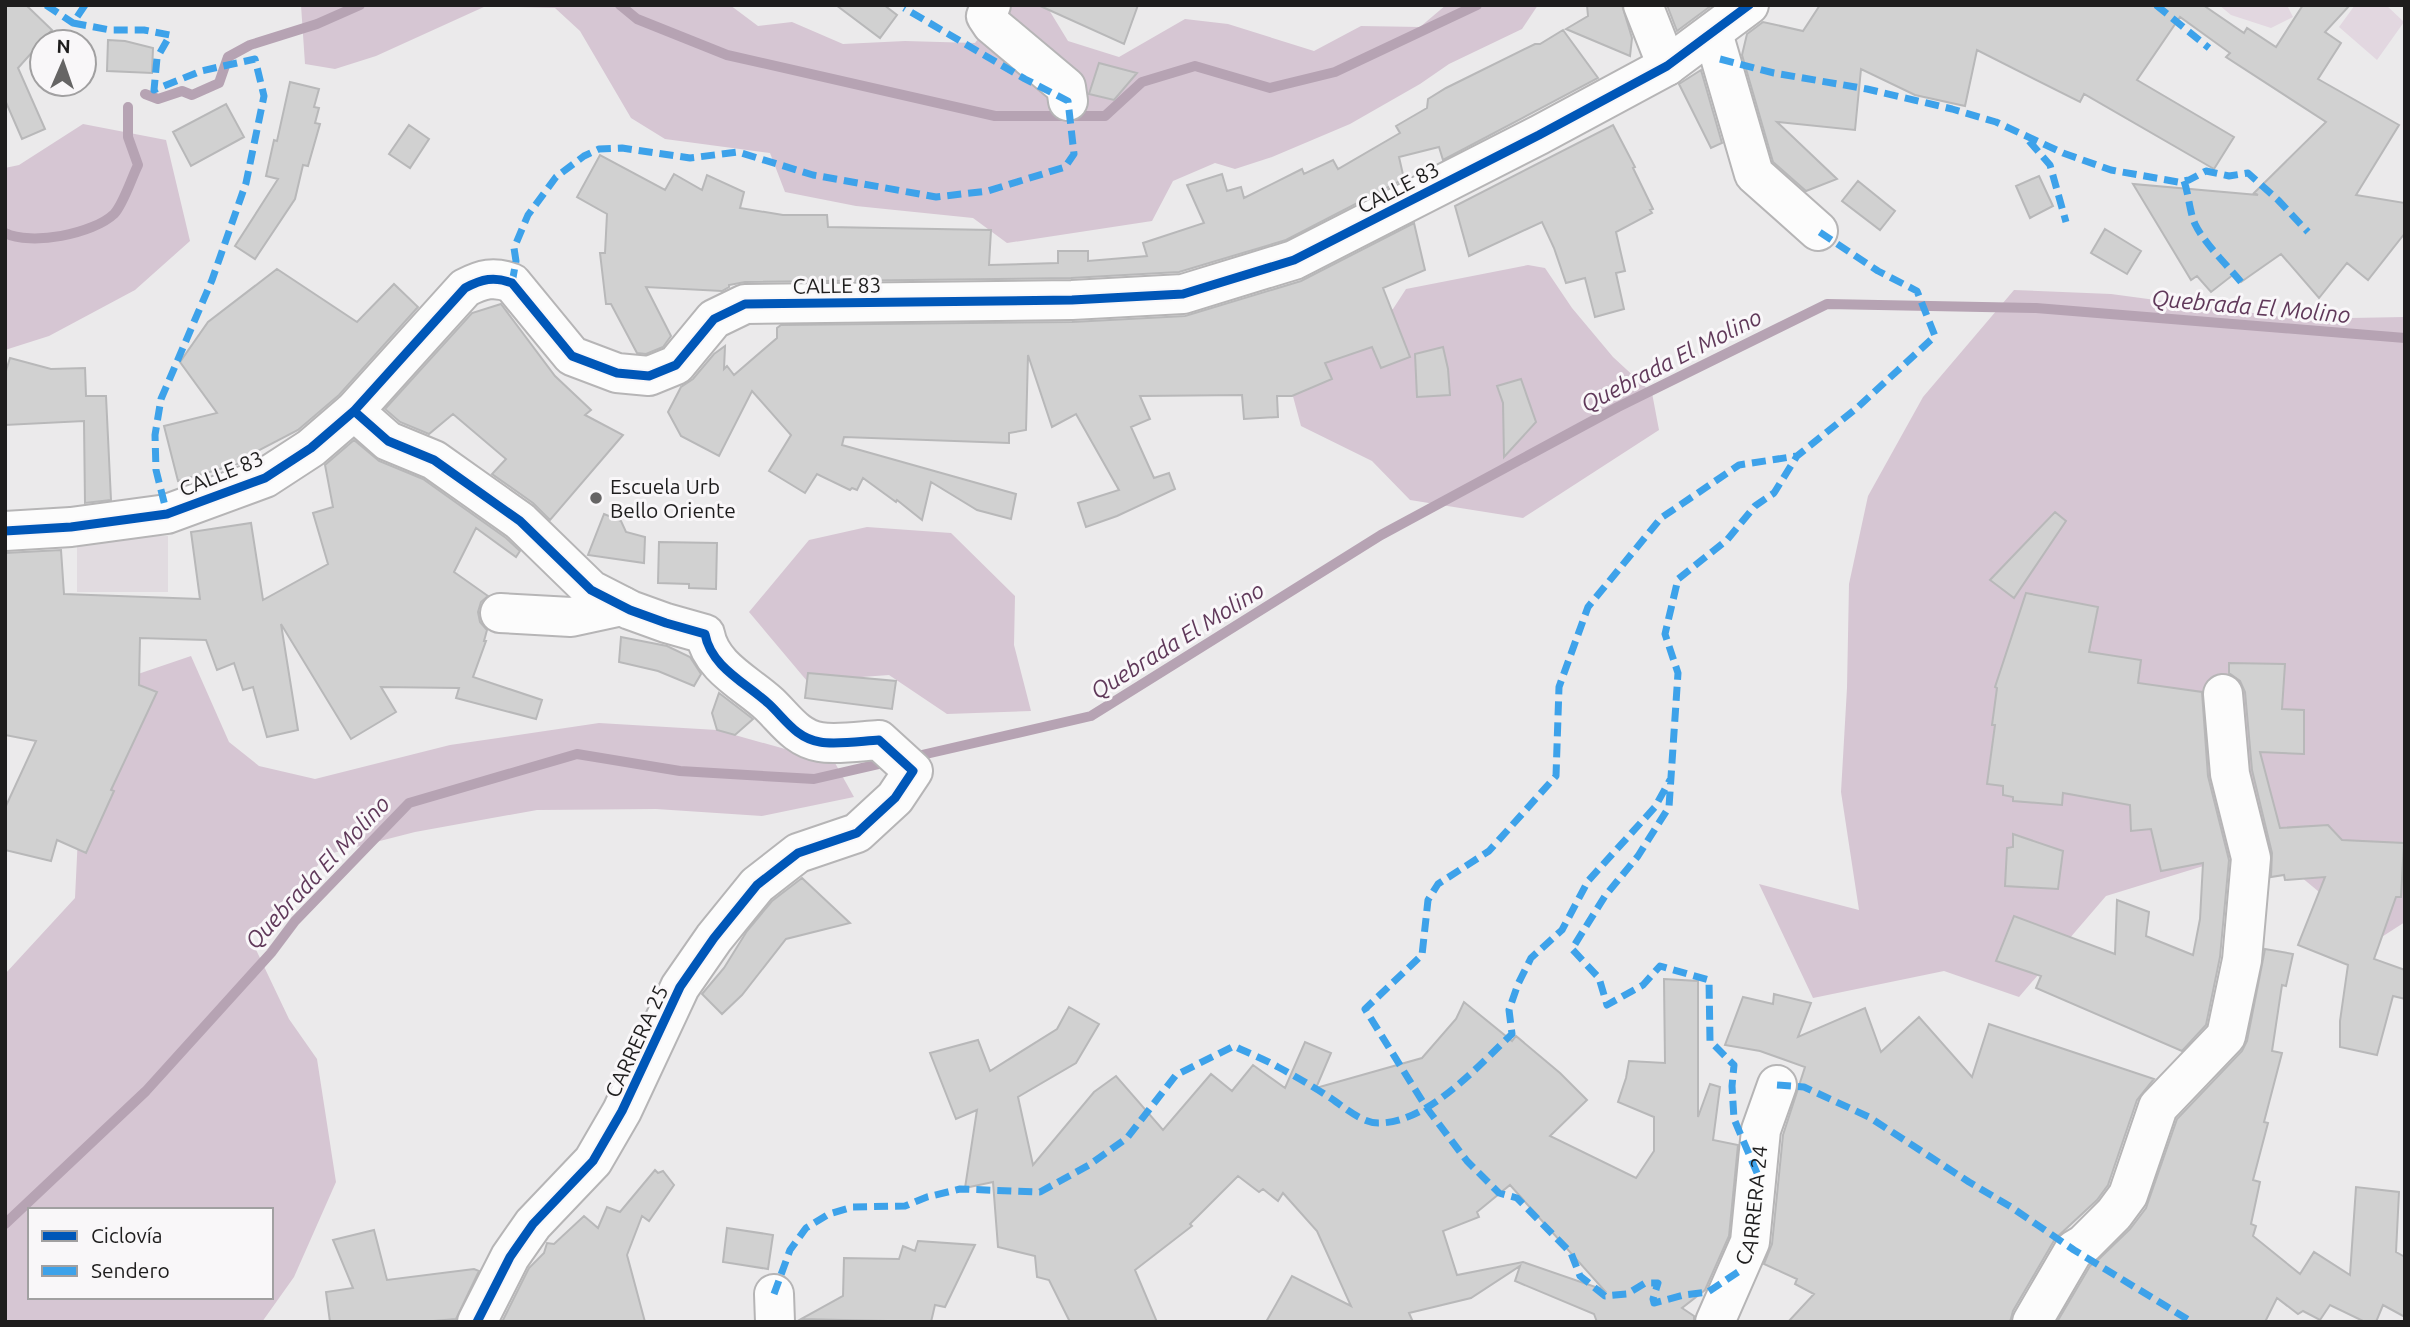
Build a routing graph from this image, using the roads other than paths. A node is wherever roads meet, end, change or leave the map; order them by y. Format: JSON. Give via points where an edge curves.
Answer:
{"nodes":[{"id":1,"x":991,"y":5,"type":"edge"},
{"id":2,"x":1643,"y":5,"type":"edge"},
{"id":3,"x":1749,"y":5,"type":"edge"},
{"id":4,"x":1713,"y":33,"type":"junction"},
{"id":5,"x":1667,"y":66,"type":"junction"},
{"id":6,"x":1068,"y":101,"type":"dead end"},
{"id":7,"x":1818,"y":231,"type":"dead end"},
{"id":8,"x":354,"y":411,"type":"junction"},
{"id":9,"x":5,"y":531,"type":"edge"},
{"id":10,"x":622,"y":606,"type":"junction"},
{"id":11,"x":500,"y":613,"type":"dead end"},
{"id":12,"x":2223,"y":694,"type":"dead end"},
{"id":13,"x":1777,"y":1085,"type":"dead end"},
{"id":14,"x":477,"y":1322,"type":"edge"},
{"id":15,"x":1716,"y":1322,"type":"edge"},
{"id":16,"x":2032,"y":1322,"type":"edge"}],
"edges":[{"from":1,"to":6,"type":"street","via":[[986,16],[992,25],[1066,87]]},
{"from":2,"to":5,"type":"street"},
{"from":3,"to":4,"type":"street","name":"CALLE 83"},
{"from":4,"to":5,"type":"street","name":"CALLE 83"},
{"from":4,"to":7,"type":"street","via":[[1754,174]]},
{"from":5,"to":8,"type":"street","name":"CALLE 83","via":[[1294,260],[1183,294],[745,304],[714,320],[676,365],[649,376],[617,373],[572,356],[512,283],[498,277],[465,288]]},
{"from":8,"to":9,"type":"street","name":"CALLE 83","via":[[311,448],[265,478],[167,514]]},
{"from":8,"to":10,"type":"street","name":"CARRERA 25","via":[[388,441],[434,460],[520,520],[591,590]]},
{"from":10,"to":11,"type":"street","via":[[571,617]]},
{"from":10,"to":14,"type":"street","name":"CARRERA 25","via":[[705,634],[726,669],[768,703],[793,731],[819,742],[879,740],[913,771],[895,797],[857,834],[798,853],[757,885],[714,938],[680,987],[622,1111],[593,1161],[533,1224],[510,1257]]},
{"from":12,"to":16,"type":"street","via":[[2230,774],[2251,858],[2242,960],[2226,1036],[2158,1107],[2128,1195],[2074,1250]]},
{"from":13,"to":15,"type":"street","name":"CARRERA 24","via":[[1761,1130],[1750,1242]]}]}
